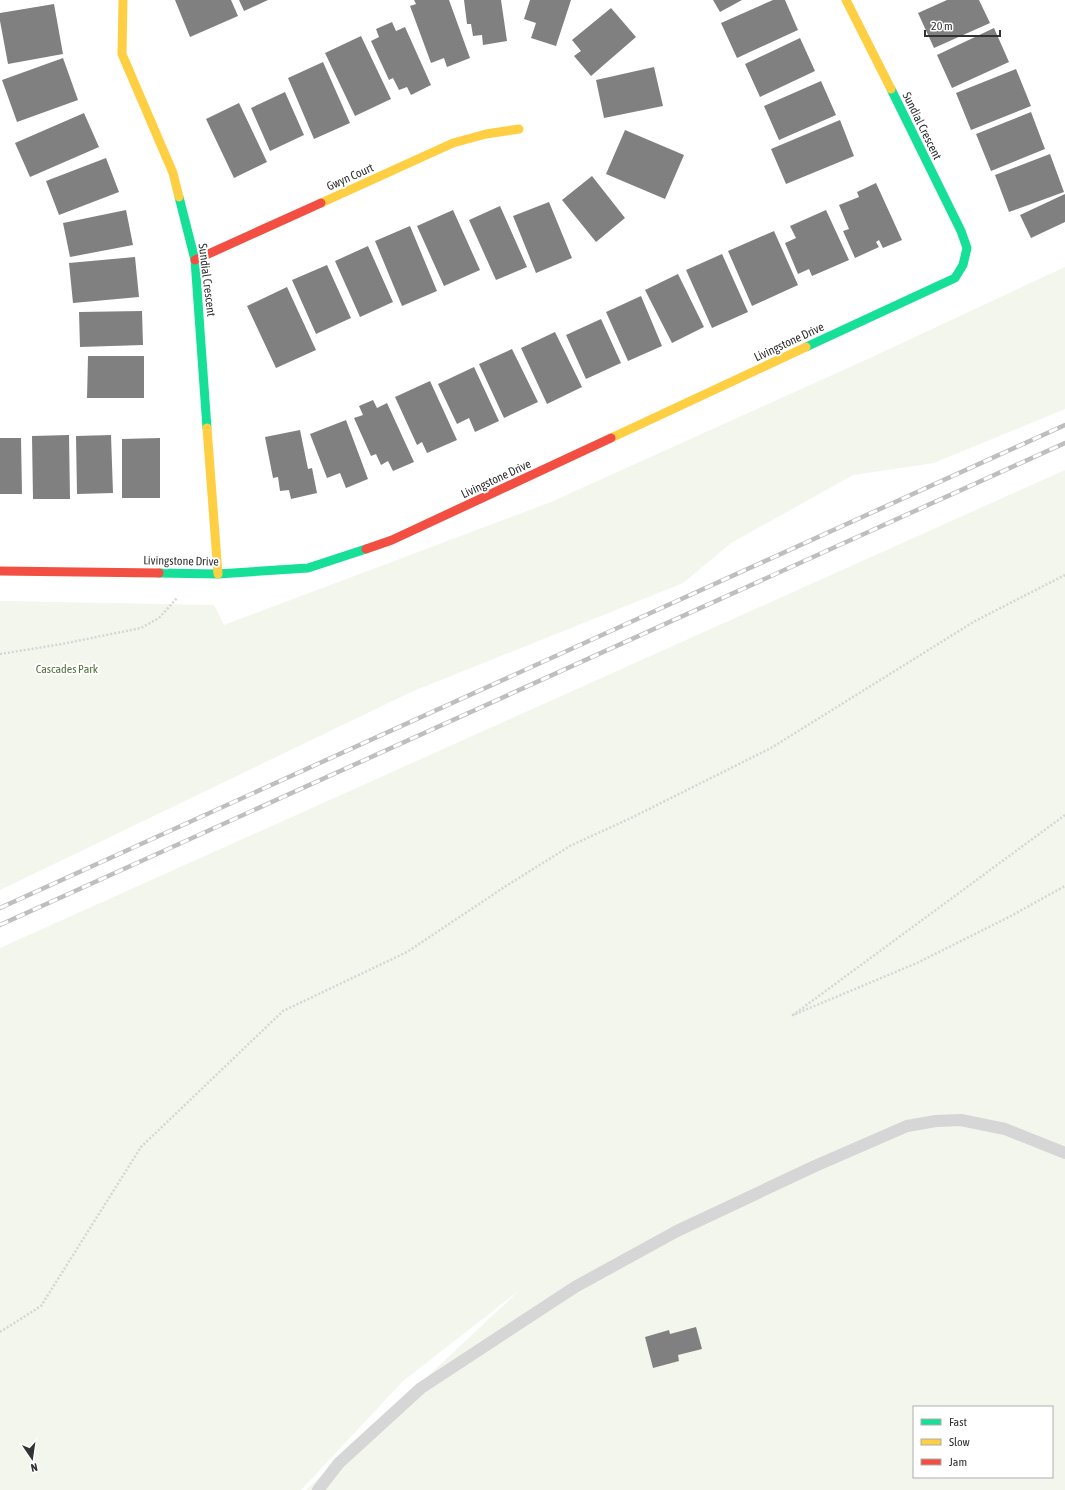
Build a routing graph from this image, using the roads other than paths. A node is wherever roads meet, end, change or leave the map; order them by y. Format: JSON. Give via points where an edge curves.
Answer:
{"nodes":[{"id":1,"x":123,"y":0,"type":"edge"},
{"id":2,"x":846,"y":0,"type":"edge"},
{"id":3,"x":520,"y":129,"type":"dead end"},
{"id":4,"x":195,"y":260,"type":"junction"},
{"id":5,"x":963,"y":265,"type":"joint"},
{"id":6,"x":0,"y":572,"type":"edge"},
{"id":7,"x":218,"y":574,"type":"junction"},
{"id":8,"x":1065,"y":1153,"type":"edge"},
{"id":9,"x":318,"y":1490,"type":"edge"}],
"edges":[{"from":1,"to":4,"type":"street","name":"Sundial Crescent","via":[[122,54],[173,172]]},
{"from":2,"to":5,"type":"street","name":"Sundial Crescent","via":[[961,231],[967,248]]},
{"from":3,"to":4,"type":"street","name":"Gwyn Court","via":[[503,130],[453,143]]},
{"from":4,"to":7,"type":"street","name":"Sundial Crescent"},
{"from":5,"to":7,"type":"street","name":"Livingstone Drive","via":[[955,278],[392,540],[308,568]]},
{"from":6,"to":7,"type":"street","name":"Livingstone Drive"},
{"from":8,"to":9,"type":"lane","via":[[1005,1129],[961,1120],[936,1121],[907,1126],[815,1166],[677,1231],[575,1287],[422,1388],[339,1463]]}]}
